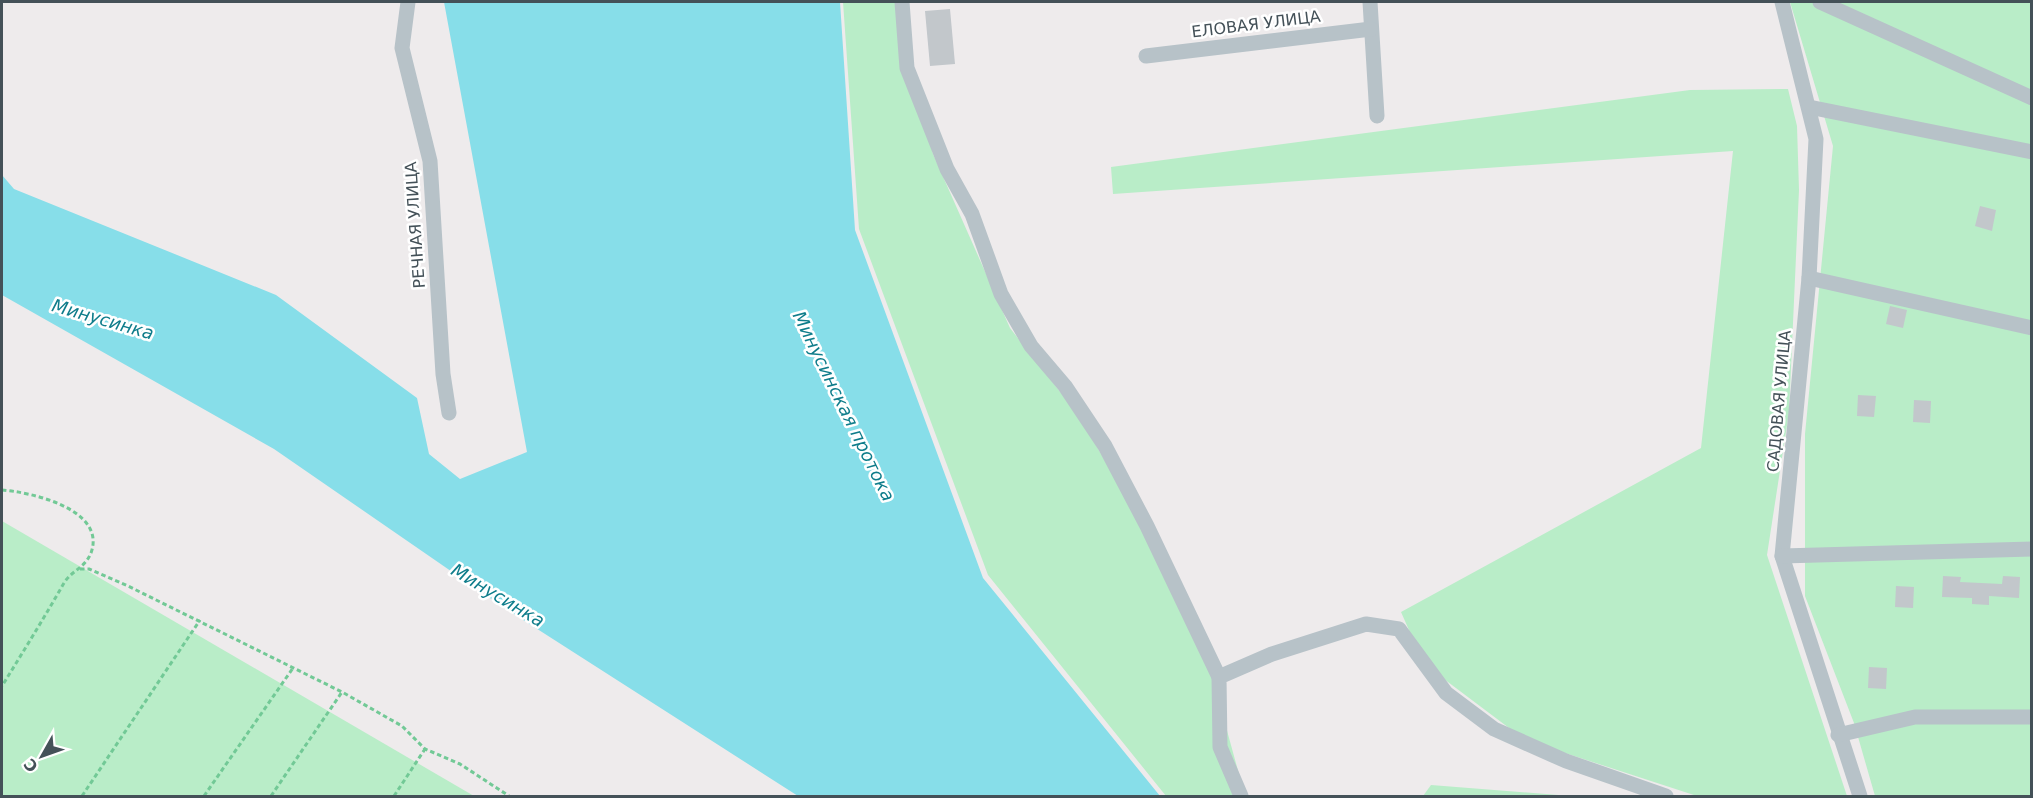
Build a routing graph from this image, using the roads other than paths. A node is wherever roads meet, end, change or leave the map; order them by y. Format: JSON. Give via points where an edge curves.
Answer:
{"nodes":[{"id":1,"x":408,"y":2,"type":"edge"},
{"id":2,"x":902,"y":2,"type":"edge"},
{"id":3,"x":1370,"y":2,"type":"edge"},
{"id":4,"x":1782,"y":2,"type":"edge"},
{"id":5,"x":1820,"y":2,"type":"edge"},
{"id":6,"x":1371,"y":29,"type":"junction"},
{"id":7,"x":1146,"y":56,"type":"dead end"},
{"id":8,"x":2031,"y":98,"type":"edge"},
{"id":9,"x":1809,"y":107,"type":"junction"},
{"id":10,"x":1377,"y":116,"type":"dead end"},
{"id":11,"x":2031,"y":152,"type":"edge"},
{"id":12,"x":1809,"y":278,"type":"junction"},
{"id":13,"x":2031,"y":328,"type":"edge"},
{"id":14,"x":449,"y":412,"type":"dead end"},
{"id":15,"x":2031,"y":549,"type":"edge"},
{"id":16,"x":1782,"y":556,"type":"junction"},
{"id":17,"x":1219,"y":677,"type":"junction"},
{"id":18,"x":2031,"y":717,"type":"edge"},
{"id":19,"x":1838,"y":735,"type":"junction"},
{"id":20,"x":1857,"y":795,"type":"edge"},
{"id":21,"x":1241,"y":796,"type":"edge"},
{"id":22,"x":1666,"y":796,"type":"edge"}],
"edges":[{"from":1,"to":14,"type":"street","name":"РЕЧНАЯ УЛИЦА","via":[[402,48],[430,162],[443,374]]},
{"from":2,"to":17,"type":"street","via":[[907,68],[947,169],[972,214],[1001,294],[1031,346],[1065,386],[1105,446]]},
{"from":3,"to":6,"type":"street"},
{"from":4,"to":9,"type":"street","name":"САДОВАЯ УЛИЦА"},
{"from":5,"to":8,"type":"street"},
{"from":6,"to":7,"type":"street","name":"ЕЛОВАЯ УЛИЦА"},
{"from":6,"to":10,"type":"street"},
{"from":9,"to":11,"type":"street"},
{"from":9,"to":12,"type":"street","name":"САДОВАЯ УЛИЦА","via":[[1816,139]]},
{"from":12,"to":13,"type":"street"},
{"from":12,"to":16,"type":"street","name":"САДОВАЯ УЛИЦА"},
{"from":15,"to":16,"type":"street"},
{"from":16,"to":19,"type":"street","name":"САДОВАЯ УЛИЦА"},
{"from":17,"to":21,"type":"street","via":[[1220,747]]},
{"from":17,"to":22,"type":"street","via":[[1272,654],[1365,624],[1400,629],[1446,693],[1494,729],[1566,761]]},
{"from":18,"to":19,"type":"street","via":[[1915,717]]},
{"from":19,"to":20,"type":"street","name":"САДОВАЯ УЛИЦА"}]}
